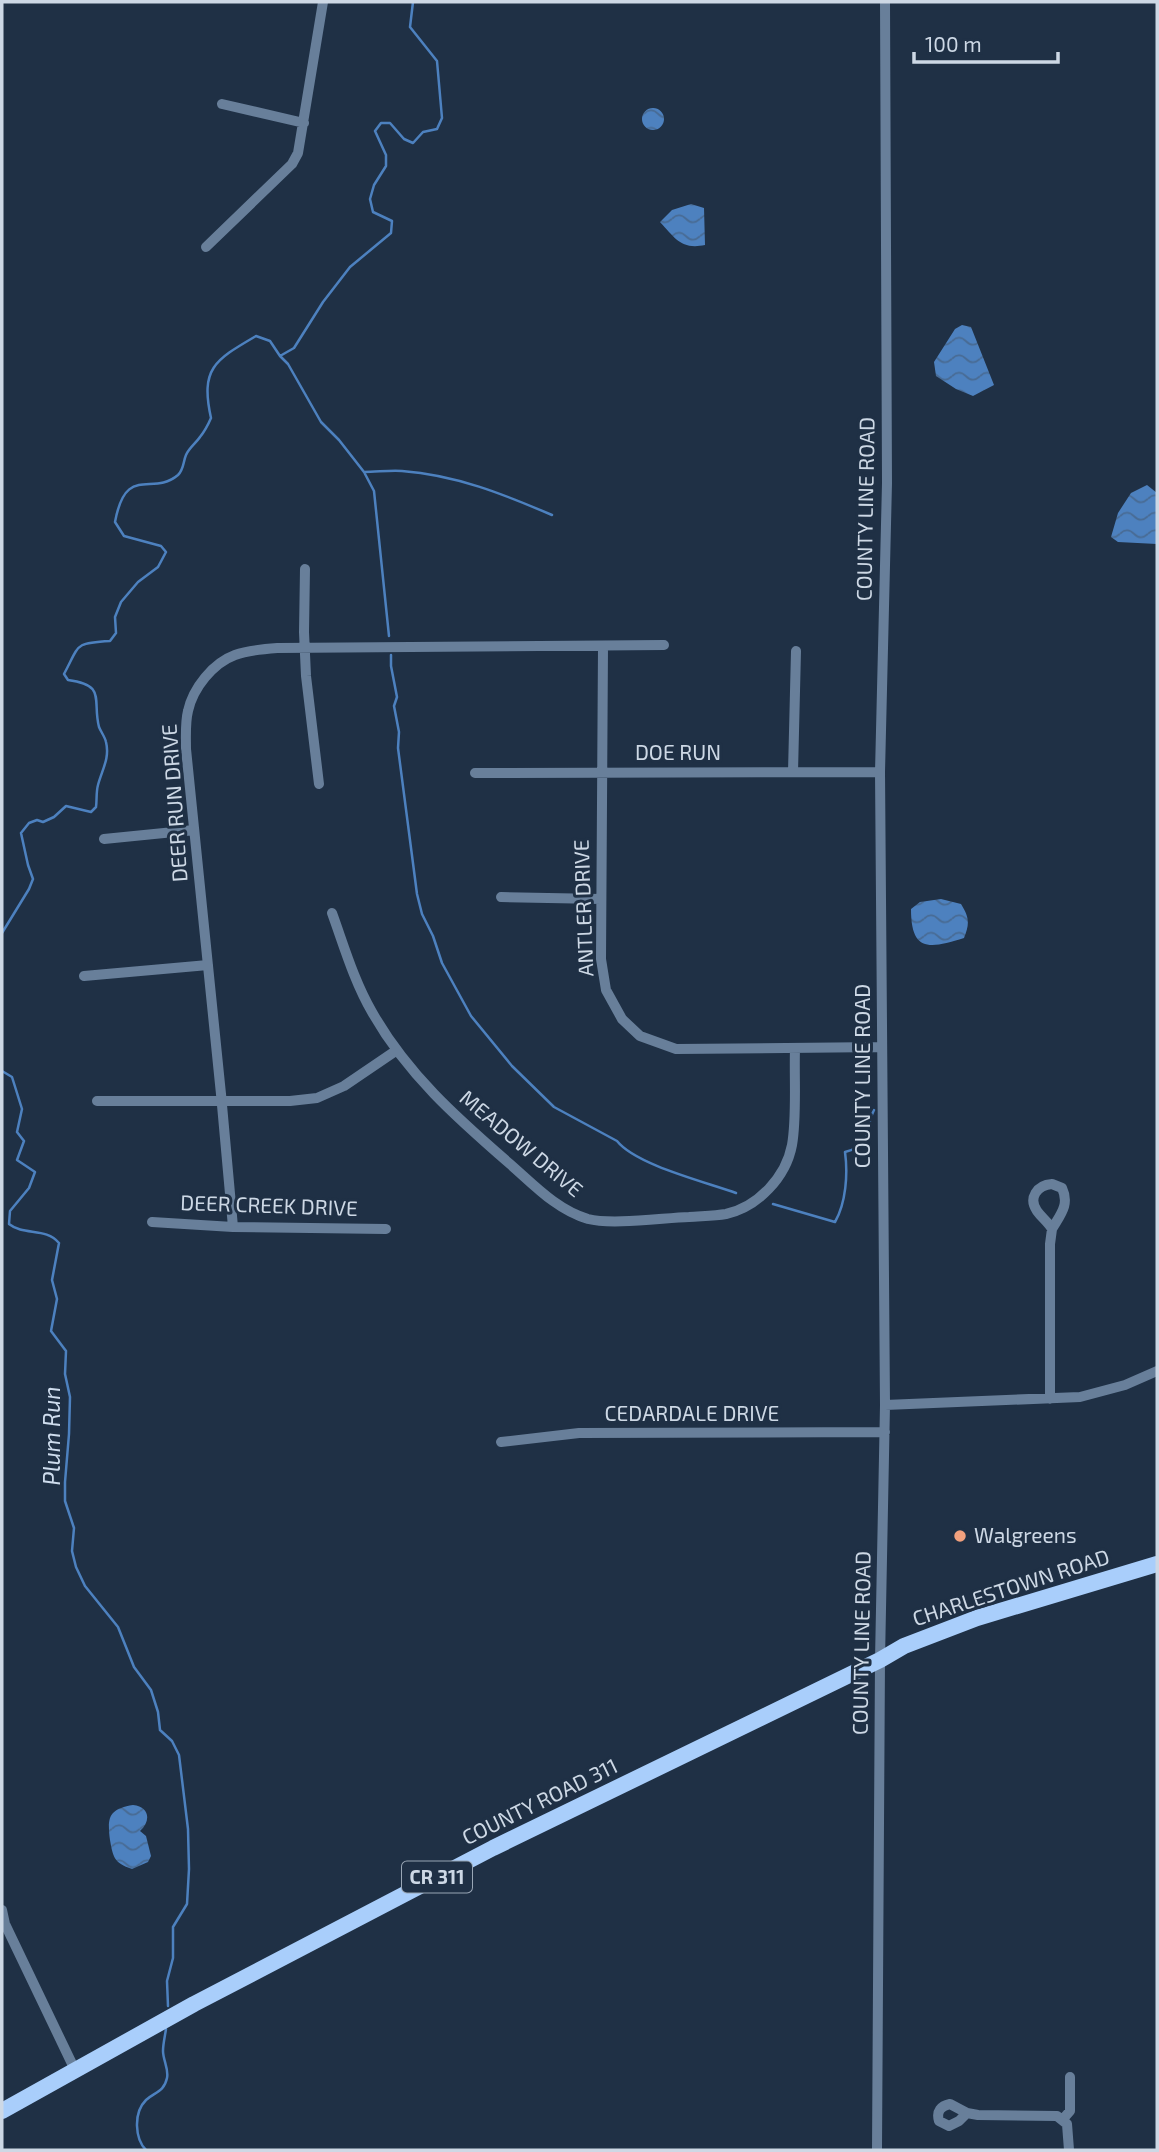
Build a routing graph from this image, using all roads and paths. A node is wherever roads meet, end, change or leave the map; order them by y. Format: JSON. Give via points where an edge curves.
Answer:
{"nodes":[{"id":1,"x":323,"y":2,"type":"edge"},
{"id":2,"x":885,"y":2,"type":"edge"},
{"id":3,"x":222,"y":104,"type":"dead end"},
{"id":4,"x":304,"y":123,"type":"junction"},
{"id":5,"x":206,"y":247,"type":"dead end"},
{"id":6,"x":305,"y":569,"type":"dead end"},
{"id":7,"x":663,"y":645,"type":"dead end"},
{"id":8,"x":304,"y":647,"type":"junction"},
{"id":9,"x":603,"y":647,"type":"junction"},
{"id":10,"x":796,"y":651,"type":"dead end"},
{"id":11,"x":475,"y":772,"type":"dead end"},
{"id":12,"x":793,"y":772,"type":"junction"},
{"id":13,"x":880,"y":772,"type":"junction"},
{"id":14,"x":601,"y":773,"type":"junction"},
{"id":15,"x":319,"y":783,"type":"dead end"},
{"id":16,"x":194,"y":830,"type":"junction"},
{"id":17,"x":104,"y":839,"type":"dead end"},
{"id":18,"x":501,"y":897,"type":"dead end"},
{"id":19,"x":601,"y":899,"type":"junction"},
{"id":20,"x":332,"y":913,"type":"dead end"},
{"id":21,"x":208,"y":965,"type":"junction"},
{"id":22,"x":84,"y":976,"type":"dead end"},
{"id":23,"x":883,"y":1047,"type":"junction"},
{"id":24,"x":794,"y":1049,"type":"junction"},
{"id":25,"x":397,"y":1050,"type":"junction"},
{"id":26,"x":222,"y":1100,"type":"junction"},
{"id":27,"x":97,"y":1101,"type":"dead end"},
{"id":28,"x":152,"y":1222,"type":"dead end"},
{"id":29,"x":233,"y":1227,"type":"junction"},
{"id":30,"x":386,"y":1228,"type":"dead end"},
{"id":31,"x":1052,"y":1229,"type":"dead end"},
{"id":32,"x":1157,"y":1371,"type":"edge"},
{"id":33,"x":1049,"y":1399,"type":"junction"},
{"id":34,"x":885,"y":1405,"type":"junction"},
{"id":35,"x":885,"y":1433,"type":"junction"},
{"id":36,"x":501,"y":1442,"type":"dead end"},
{"id":37,"x":1157,"y":1564,"type":"edge"},
{"id":38,"x":880,"y":1660,"type":"junction"},
{"id":39,"x":2,"y":1910,"type":"edge"},
{"id":40,"x":75,"y":2070,"type":"junction"},
{"id":41,"x":1070,"y":2077,"type":"dead end"},
{"id":42,"x":2,"y":2110,"type":"edge"},
{"id":43,"x":967,"y":2113,"type":"dead end"},
{"id":44,"x":1063,"y":2119,"type":"junction"},
{"id":45,"x":877,"y":2150,"type":"edge"},
{"id":46,"x":1069,"y":2150,"type":"edge"}],
"edges":[{"from":1,"to":4,"type":"street"},
{"from":2,"to":13,"type":"street","name":"COUNTY LINE ROAD","via":[[887,483]]},
{"from":3,"to":4,"type":"street"},
{"from":4,"to":5,"type":"street","via":[[292,164]]},
{"from":6,"to":8,"type":"street"},
{"from":7,"to":9,"type":"street","name":"DEER RUN DRIVE"},
{"from":8,"to":9,"type":"street","name":"DEER RUN DRIVE"},
{"from":8,"to":15,"type":"street"},
{"from":8,"to":16,"type":"street","name":"DEER RUN DRIVE","via":[[234,655],[215,668],[195,693],[186,737]]},
{"from":9,"to":14,"type":"street","name":"ANTLER DRIVE"},
{"from":10,"to":12,"type":"street"},
{"from":11,"to":14,"type":"street","name":"DOE RUN"},
{"from":12,"to":13,"type":"street","name":"DOE RUN"},
{"from":12,"to":14,"type":"street","name":"DOE RUN"},
{"from":13,"to":23,"type":"street","name":"COUNTY LINE ROAD"},
{"from":14,"to":19,"type":"street","name":"ANTLER DRIVE"},
{"from":16,"to":17,"type":"street"},
{"from":16,"to":21,"type":"street","name":"DEER RUN DRIVE"},
{"from":18,"to":19,"type":"street"},
{"from":19,"to":24,"type":"street","name":"ANTLER DRIVE","via":[[606,990],[622,1019],[640,1035],[676,1049]]},
{"from":20,"to":25,"type":"street","name":"MEADOW DRIVE","via":[[359,986]]},
{"from":21,"to":22,"type":"street"},
{"from":21,"to":26,"type":"street","name":"DEER RUN DRIVE"},
{"from":23,"to":24,"type":"street","name":"ANTLER DRIVE"},
{"from":23,"to":34,"type":"street","name":"COUNTY LINE ROAD"},
{"from":24,"to":25,"type":"street","name":"MEADOW DRIVE","via":[[792,1146],[775,1182],[756,1201],[713,1216],[601,1222],[579,1216],[543,1193],[446,1108]]},
{"from":25,"to":26,"type":"street","via":[[344,1086],[317,1098]]},
{"from":26,"to":27,"type":"street"},
{"from":26,"to":29,"type":"street","name":"DEER RUN DRIVE"},
{"from":28,"to":29,"type":"street","name":"DEER CREEK DRIVE"},
{"from":29,"to":30,"type":"street","name":"DEER CREEK DRIVE"},
{"from":31,"to":33,"type":"street"},
{"from":32,"to":33,"type":"street","via":[[1091,1395]]},
{"from":33,"to":34,"type":"street"},
{"from":34,"to":35,"type":"street","name":"COUNTY LINE ROAD"},
{"from":35,"to":36,"type":"street","name":"CEDARDALE DRIVE","via":[[579,1433]]},
{"from":35,"to":38,"type":"street","name":"COUNTY LINE ROAD"},
{"from":37,"to":38,"type":"main road","name":"CHARLESTOWN ROAD","via":[[977,1618]]},
{"from":38,"to":40,"type":"main road","name":"COUNTY ROAD 311","number":"CR 311","via":[[492,1848]]},
{"from":38,"to":45,"type":"street","name":"COUNTY LINE ROAD"},
{"from":39,"to":40,"type":"street"},
{"from":40,"to":42,"type":"main road","name":"COUNTY ROAD 311","number":"CR 311"},
{"from":41,"to":44,"type":"street","via":[[1070,2111]]},
{"from":43,"to":44,"type":"street"},
{"from":44,"to":46,"type":"street"}]}
